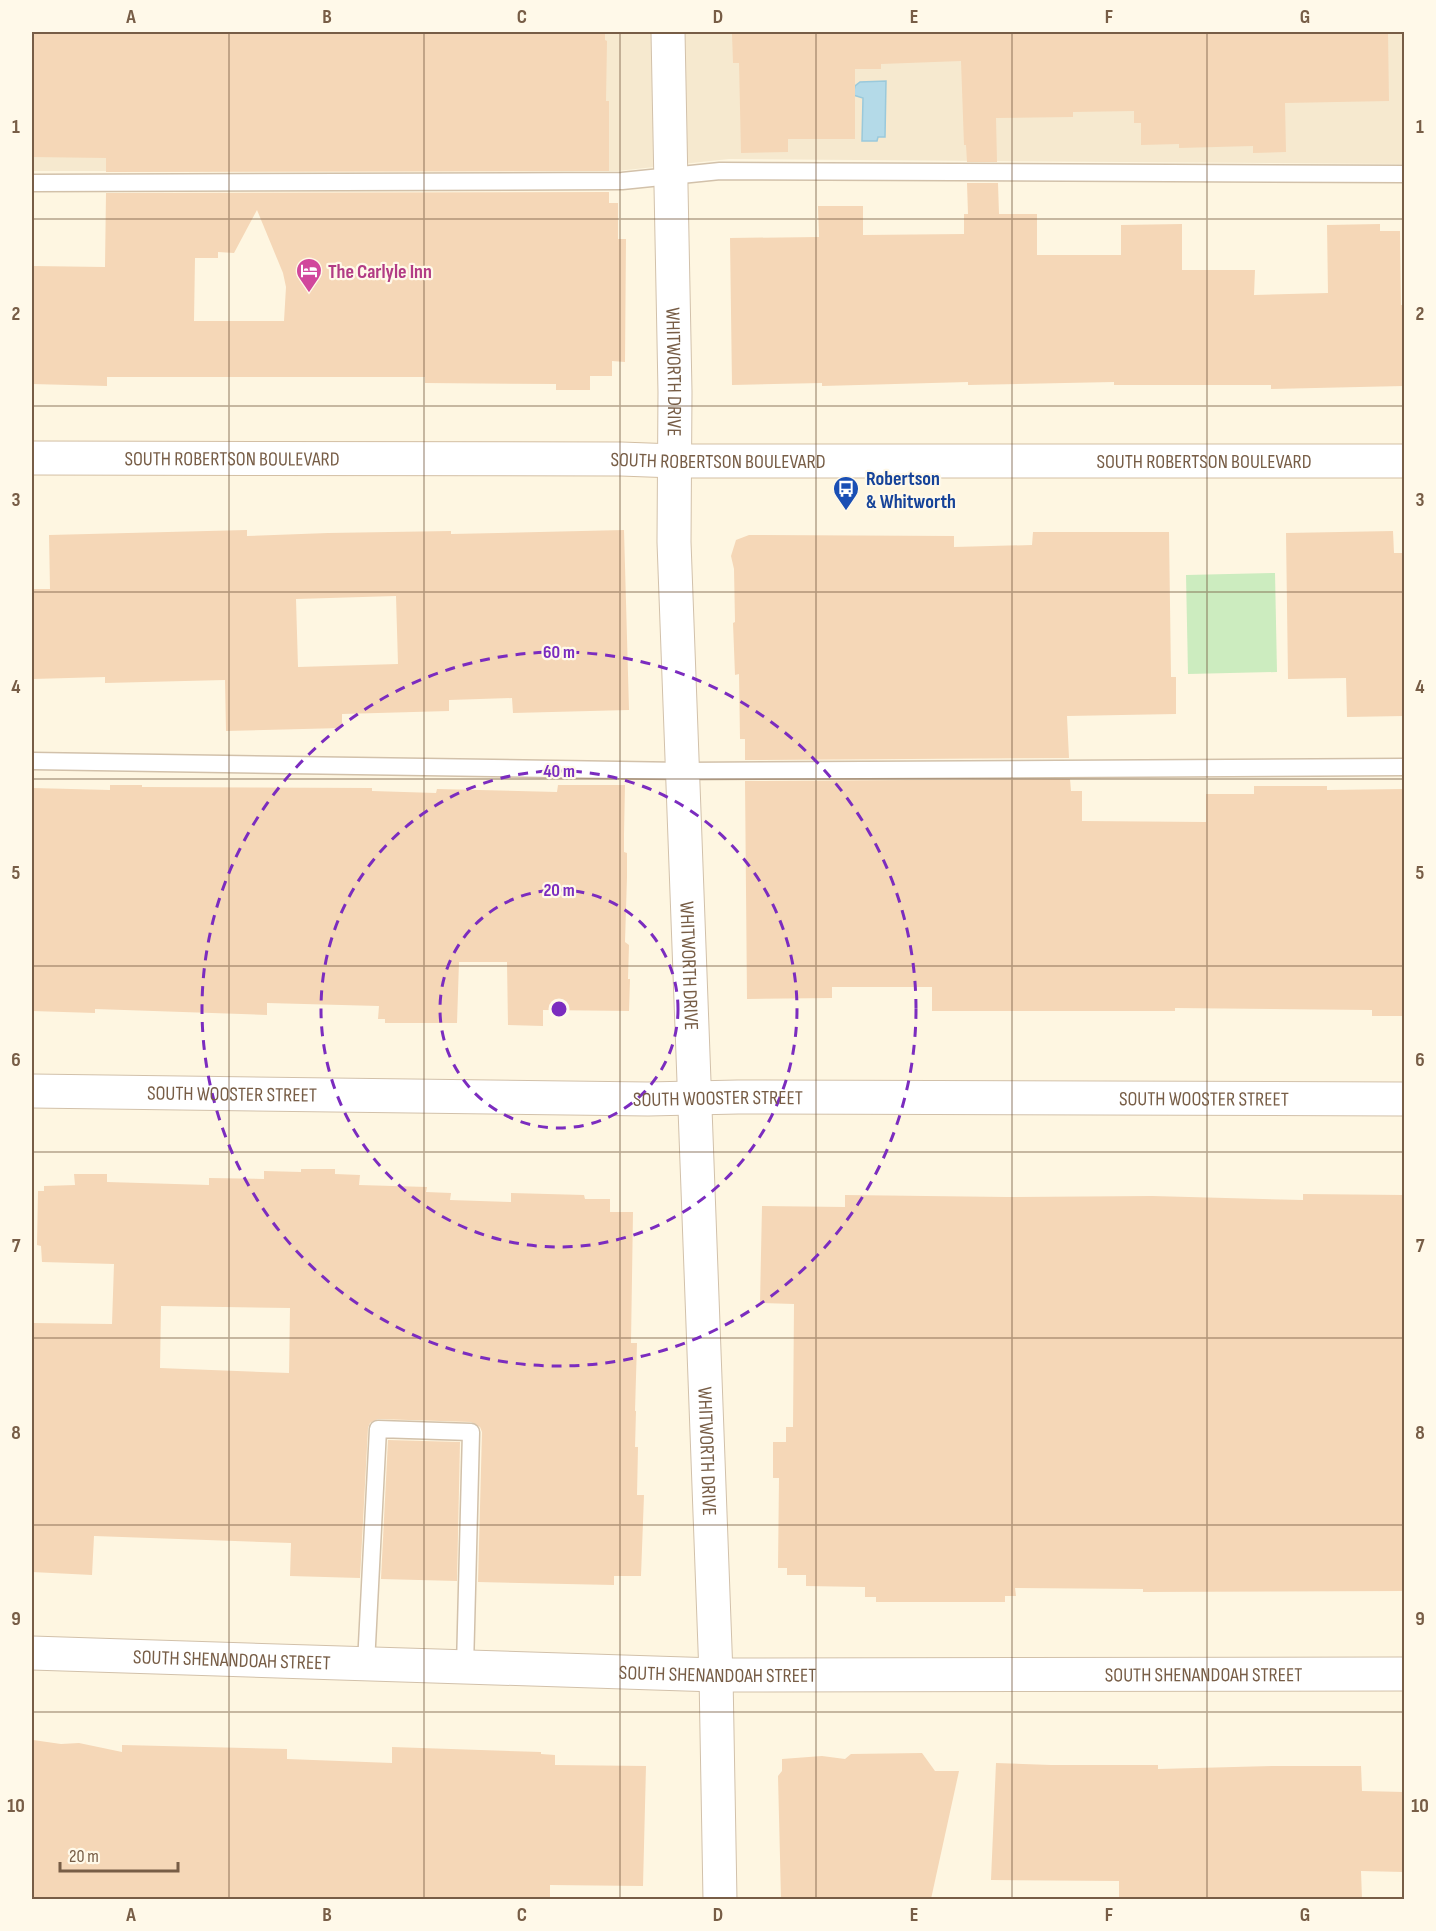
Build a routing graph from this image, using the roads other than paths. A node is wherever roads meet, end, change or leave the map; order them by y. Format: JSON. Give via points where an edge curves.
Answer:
{"nodes":[{"id":1,"x":668,"y":32,"type":"edge"},
{"id":2,"x":1404,"y":174,"type":"edge"},
{"id":3,"x":670,"y":175,"type":"junction"},
{"id":4,"x":32,"y":183,"type":"edge"},
{"id":5,"x":32,"y":458,"type":"edge"},
{"id":6,"x":675,"y":461,"type":"junction"},
{"id":7,"x":1404,"y":461,"type":"edge"},
{"id":8,"x":32,"y":761,"type":"edge"},
{"id":9,"x":1404,"y":766,"type":"edge"},
{"id":10,"x":683,"y":771,"type":"junction"},
{"id":11,"x":32,"y":1091,"type":"edge"},
{"id":12,"x":694,"y":1098,"type":"junction"},
{"id":13,"x":1404,"y":1099,"type":"edge"},
{"id":14,"x":32,"y":1653,"type":"edge"},
{"id":15,"x":366,"y":1664,"type":"junction"},
{"id":16,"x":465,"y":1667,"type":"junction"},
{"id":17,"x":1404,"y":1674,"type":"edge"},
{"id":18,"x":716,"y":1675,"type":"junction"},
{"id":19,"x":720,"y":1899,"type":"edge"}],
"edges":[{"from":1,"to":3,"type":"street","name":"WHITWORTH DRIVE"},
{"from":2,"to":3,"type":"lane","via":[[720,171]]},
{"from":3,"to":4,"type":"lane","via":[[622,181]]},
{"from":3,"to":6,"type":"street","name":"WHITWORTH DRIVE"},
{"from":5,"to":6,"type":"street","name":"SOUTH ROBERTSON BOULEVARD"},
{"from":6,"to":7,"type":"street","name":"SOUTH ROBERTSON BOULEVARD"},
{"from":6,"to":10,"type":"street","name":"WHITWORTH DRIVE","via":[[674,542]]},
{"from":8,"to":10,"type":"lane"},
{"from":9,"to":10,"type":"lane"},
{"from":10,"to":12,"type":"street","name":"WHITWORTH DRIVE"},
{"from":11,"to":12,"type":"street","name":"SOUTH WOOSTER STREET"},
{"from":12,"to":13,"type":"street","name":"SOUTH WOOSTER STREET"},
{"from":12,"to":18,"type":"street","name":"WHITWORTH DRIVE"},
{"from":14,"to":15,"type":"street","name":"SOUTH SHENANDOAH STREET"},
{"from":15,"to":16,"type":"street","name":"SOUTH SHENANDOAH STREET"},
{"from":15,"to":16,"type":"lane","via":[[378,1428],[471,1432]]},
{"from":16,"to":18,"type":"street","name":"SOUTH SHENANDOAH STREET"},
{"from":17,"to":18,"type":"street","name":"SOUTH SHENANDOAH STREET"},
{"from":18,"to":19,"type":"street","name":"WHITWORTH DRIVE"}]}
